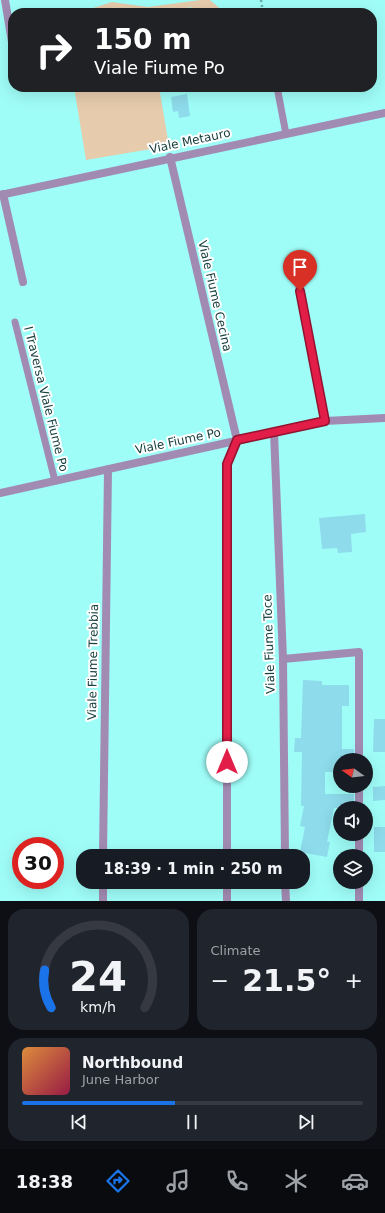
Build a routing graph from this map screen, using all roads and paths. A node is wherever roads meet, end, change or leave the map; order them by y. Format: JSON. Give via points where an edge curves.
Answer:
{"nodes":[{"id":1,"x":5,"y":0,"type":"edge"},
{"id":2,"x":8,"y":18,"type":"edge"},
{"id":3,"x":278,"y":92,"type":"edge"},
{"id":4,"x":385,"y":113,"type":"edge"},
{"id":5,"x":286,"y":134,"type":"junction"},
{"id":6,"x":170,"y":158,"type":"junction"},
{"id":7,"x":2,"y":194,"type":"edge"},
{"id":8,"x":297,"y":276,"type":"dead end"},
{"id":9,"x":23,"y":282,"type":"dead end"},
{"id":10,"x":15,"y":322,"type":"dead end"},
{"id":11,"x":385,"y":418,"type":"edge"},
{"id":12,"x":325,"y":421,"type":"junction"},
{"id":13,"x":274,"y":432,"type":"junction"},
{"id":14,"x":237,"y":440,"type":"junction"},
{"id":15,"x":108,"y":469,"type":"junction"},
{"id":16,"x":55,"y":481,"type":"junction"},
{"id":17,"x":0,"y":493,"type":"edge"},
{"id":18,"x":282,"y":659,"type":"junction"},
{"id":19,"x":359,"y":753,"type":"edge"},
{"id":20,"x":103,"y":849,"type":"edge"},
{"id":21,"x":227,"y":849,"type":"edge"},
{"id":22,"x":285,"y":849,"type":"edge"},
{"id":23,"x":103,"y":889,"type":"edge"},
{"id":24,"x":227,"y":889,"type":"edge"},
{"id":25,"x":285,"y":889,"type":"edge"},
{"id":26,"x":359,"y":889,"type":"edge"},
{"id":27,"x":103,"y":901,"type":"edge"},
{"id":28,"x":227,"y":901,"type":"edge"},
{"id":29,"x":286,"y":901,"type":"edge"},
{"id":30,"x":359,"y":901,"type":"edge"}],
"edges":[{"from":1,"to":2,"type":"street"},
{"from":3,"to":5,"type":"lane"},
{"from":4,"to":5,"type":"street","name":"Viale Metauro"},
{"from":5,"to":6,"type":"street","name":"Viale Metauro"},
{"from":6,"to":7,"type":"street","name":"Viale Metauro"},
{"from":6,"to":14,"type":"street","name":"Viale Fiume Cecina"},
{"from":7,"to":9,"type":"street"},
{"from":8,"to":12,"type":"lane"},
{"from":10,"to":16,"type":"lane","name":"I Traversa Viale Fiume Po"},
{"from":11,"to":12,"type":"street","name":"Viale Fiume Po"},
{"from":12,"to":13,"type":"street","name":"Viale Fiume Po"},
{"from":13,"to":14,"type":"street","name":"Viale Fiume Po"},
{"from":13,"to":18,"type":"street","name":"Viale Fiume Toce"},
{"from":14,"to":15,"type":"street","name":"Viale Fiume Po"},
{"from":14,"to":21,"type":"street","via":[[227,464]]},
{"from":15,"to":16,"type":"street","name":"Viale Fiume Po"},
{"from":15,"to":20,"type":"street","name":"Viale Fiume Trebbia"},
{"from":16,"to":17,"type":"street","name":"Viale Fiume Po"},
{"from":18,"to":19,"type":"street","via":[[359,652]]},
{"from":18,"to":22,"type":"street","name":"Viale Fiume Toce"},
{"from":23,"to":27,"type":"street"},
{"from":24,"to":28,"type":"street"},
{"from":25,"to":29,"type":"street"},
{"from":26,"to":30,"type":"street"}]}
